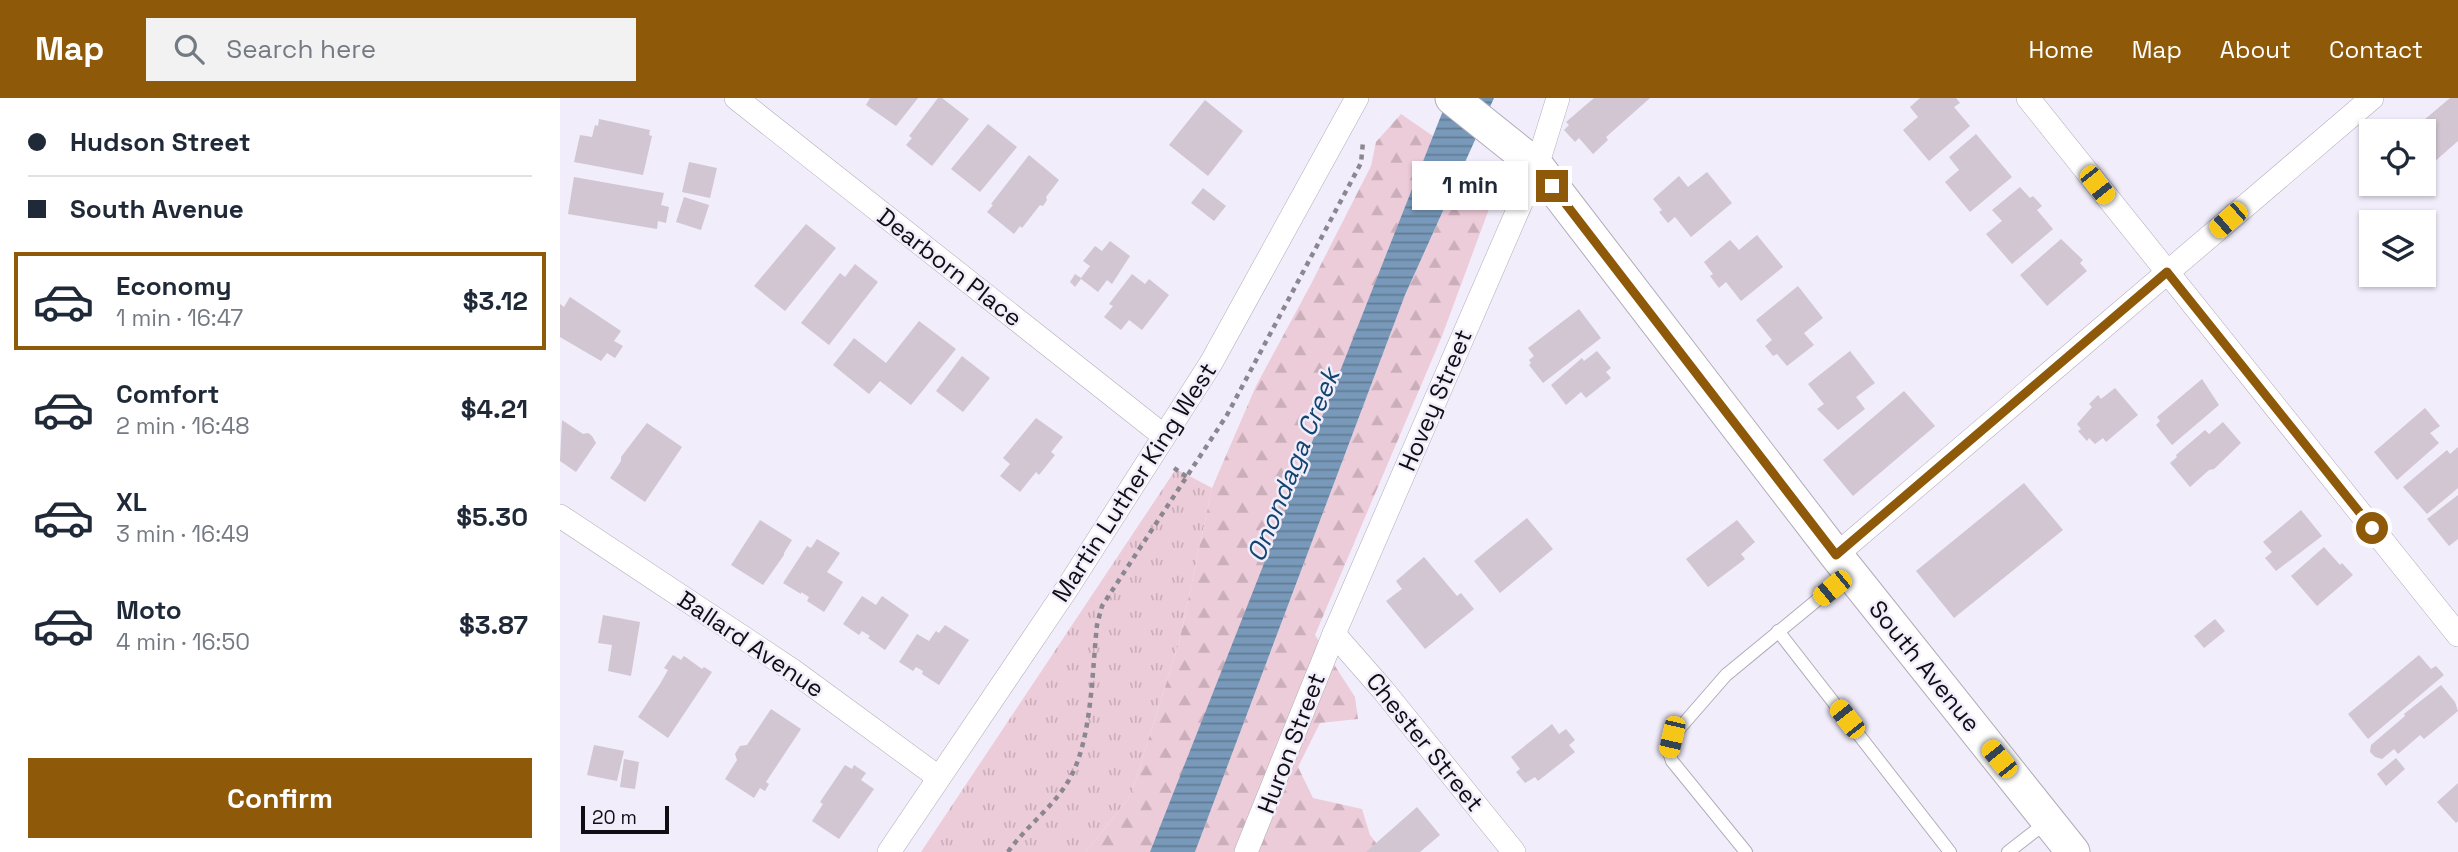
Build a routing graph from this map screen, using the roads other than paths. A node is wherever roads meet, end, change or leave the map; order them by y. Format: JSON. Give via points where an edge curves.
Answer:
{"nodes":[{"id":1,"x":736,"y":98,"type":"edge"},
{"id":2,"x":1357,"y":98,"type":"edge"},
{"id":3,"x":1452,"y":98,"type":"edge"},
{"id":4,"x":1558,"y":98,"type":"edge"},
{"id":5,"x":2028,"y":98,"type":"edge"},
{"id":6,"x":2372,"y":98,"type":"edge"},
{"id":7,"x":1526,"y":156,"type":"junction"},
{"id":8,"x":2167,"y":272,"type":"junction"},
{"id":9,"x":1164,"y":436,"type":"junction"},
{"id":10,"x":560,"y":516,"type":"edge"},
{"id":11,"x":1843,"y":564,"type":"junction"},
{"id":12,"x":1778,"y":631,"type":"junction"},
{"id":13,"x":1334,"y":634,"type":"junction"},
{"id":14,"x":2458,"y":635,"type":"edge"},
{"id":15,"x":938,"y":776,"type":"junction"},
{"id":16,"x":2048,"y":820,"type":"junction"},
{"id":17,"x":889,"y":852,"type":"edge"},
{"id":18,"x":1246,"y":852,"type":"edge"},
{"id":19,"x":1514,"y":852,"type":"edge"},
{"id":20,"x":1746,"y":852,"type":"edge"},
{"id":21,"x":1950,"y":852,"type":"edge"},
{"id":22,"x":2008,"y":852,"type":"edge"},
{"id":23,"x":2073,"y":852,"type":"edge"}],
"edges":[{"from":1,"to":9,"type":"street","name":"Dearborn Place"},
{"from":2,"to":9,"type":"street","name":"Martin Luther King West","via":[[1211,363]]},
{"from":3,"to":7,"type":"main road","name":"South Avenue"},
{"from":4,"to":7,"type":"street","name":"Hovey Street"},
{"from":5,"to":8,"type":"street"},
{"from":6,"to":8,"type":"street"},
{"from":7,"to":11,"type":"main road","name":"South Avenue"},
{"from":7,"to":13,"type":"street","name":"Hovey Street"},
{"from":8,"to":11,"type":"street"},
{"from":8,"to":14,"type":"street"},
{"from":9,"to":15,"type":"street","name":"Martin Luther King West","via":[[1068,587]]},
{"from":10,"to":15,"type":"street","name":"Ballard Avenue","via":[[792,670]]},
{"from":11,"to":12,"type":"lane"},
{"from":11,"to":16,"type":"main road","name":"South Avenue"},
{"from":12,"to":20,"type":"lane","via":[[1727,675],[1672,737],[1669,752]]},
{"from":12,"to":21,"type":"lane"},
{"from":13,"to":18,"type":"street","name":"Huron Street"},
{"from":13,"to":19,"type":"street","name":"Chester Street"},
{"from":15,"to":17,"type":"street","name":"Martin Luther King West"},
{"from":16,"to":22,"type":"lane"},
{"from":16,"to":23,"type":"main road","name":"South Avenue"}]}
